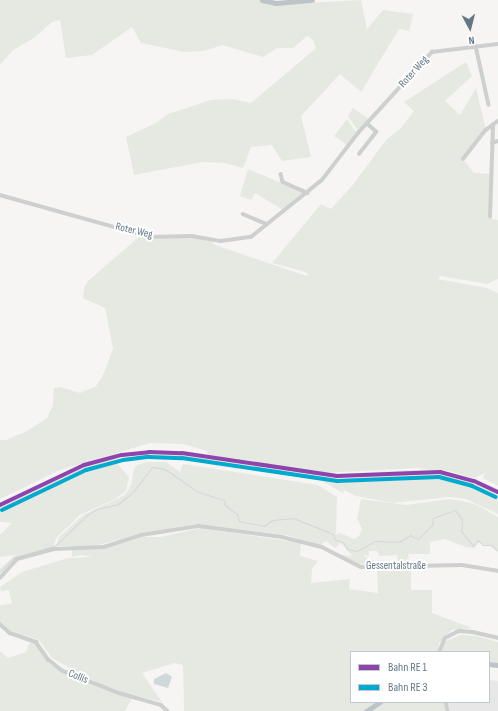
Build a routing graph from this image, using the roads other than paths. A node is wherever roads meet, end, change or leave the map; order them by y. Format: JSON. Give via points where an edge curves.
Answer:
{"nodes":[{"id":1,"x":262,"y":0,"type":"edge"},
{"id":2,"x":312,"y":0,"type":"edge"},
{"id":3,"x":498,"y":44,"type":"edge"},
{"id":4,"x":476,"y":46,"type":"junction"},
{"id":5,"x":489,"y":105,"type":"dead end"},
{"id":6,"x":498,"y":121,"type":"edge"},
{"id":7,"x":366,"y":124,"type":"junction"},
{"id":8,"x":493,"y":125,"type":"junction"},
{"id":9,"x":498,"y":141,"type":"edge"},
{"id":10,"x":492,"y":143,"type":"junction"},
{"id":11,"x":359,"y":154,"type":"dead end"},
{"id":12,"x":463,"y":159,"type":"dead end"},
{"id":13,"x":281,"y":174,"type":"dead end"},
{"id":14,"x":308,"y":193,"type":"junction"},
{"id":15,"x":0,"y":195,"type":"edge"},
{"id":16,"x":243,"y":214,"type":"dead end"},
{"id":17,"x":490,"y":217,"type":"dead end"},
{"id":18,"x":267,"y":224,"type":"junction"},
{"id":19,"x":498,"y":571,"type":"edge"},
{"id":20,"x":0,"y":578,"type":"edge"},
{"id":21,"x":0,"y":624,"type":"edge"},
{"id":22,"x":498,"y":638,"type":"edge"},
{"id":23,"x":439,"y":651,"type":"edge"},
{"id":24,"x":378,"y":703,"type":"edge"},
{"id":25,"x":168,"y":711,"type":"edge"},
{"id":26,"x":366,"y":711,"type":"edge"}],
"edges":[{"from":1,"to":2,"type":"main road","via":[[283,3]]},
{"from":3,"to":4,"type":"street","name":"Roter Weg"},
{"from":4,"to":5,"type":"street"},
{"from":4,"to":7,"type":"street","name":"Roter Weg","via":[[432,52]]},
{"from":6,"to":8,"type":"street"},
{"from":7,"to":11,"type":"street","via":[[376,132]]},
{"from":7,"to":14,"type":"street","name":"Roter Weg","via":[[322,180]]},
{"from":8,"to":10,"type":"street"},
{"from":8,"to":12,"type":"street"},
{"from":9,"to":10,"type":"street"},
{"from":10,"to":17,"type":"street"},
{"from":13,"to":14,"type":"street","via":[[283,182]]},
{"from":14,"to":18,"type":"street","name":"Roter Weg"},
{"from":15,"to":18,"type":"street","name":"Roter Weg","via":[[150,237],[240,240],[251,237]]},
{"from":16,"to":18,"type":"street"},
{"from":19,"to":20,"type":"street","name":"Gessentalstraße","via":[[462,566],[361,567],[322,547],[282,537],[227,528],[185,527],[141,535],[104,547],[54,549],[17,559]]},
{"from":21,"to":25,"type":"street","name":"Collis","via":[[10,633],[36,642],[48,659],[63,670],[119,693],[161,705]]},
{"from":22,"to":23,"type":"street","via":[[459,631],[445,638]]},
{"from":24,"to":26,"type":"main road"}]}
